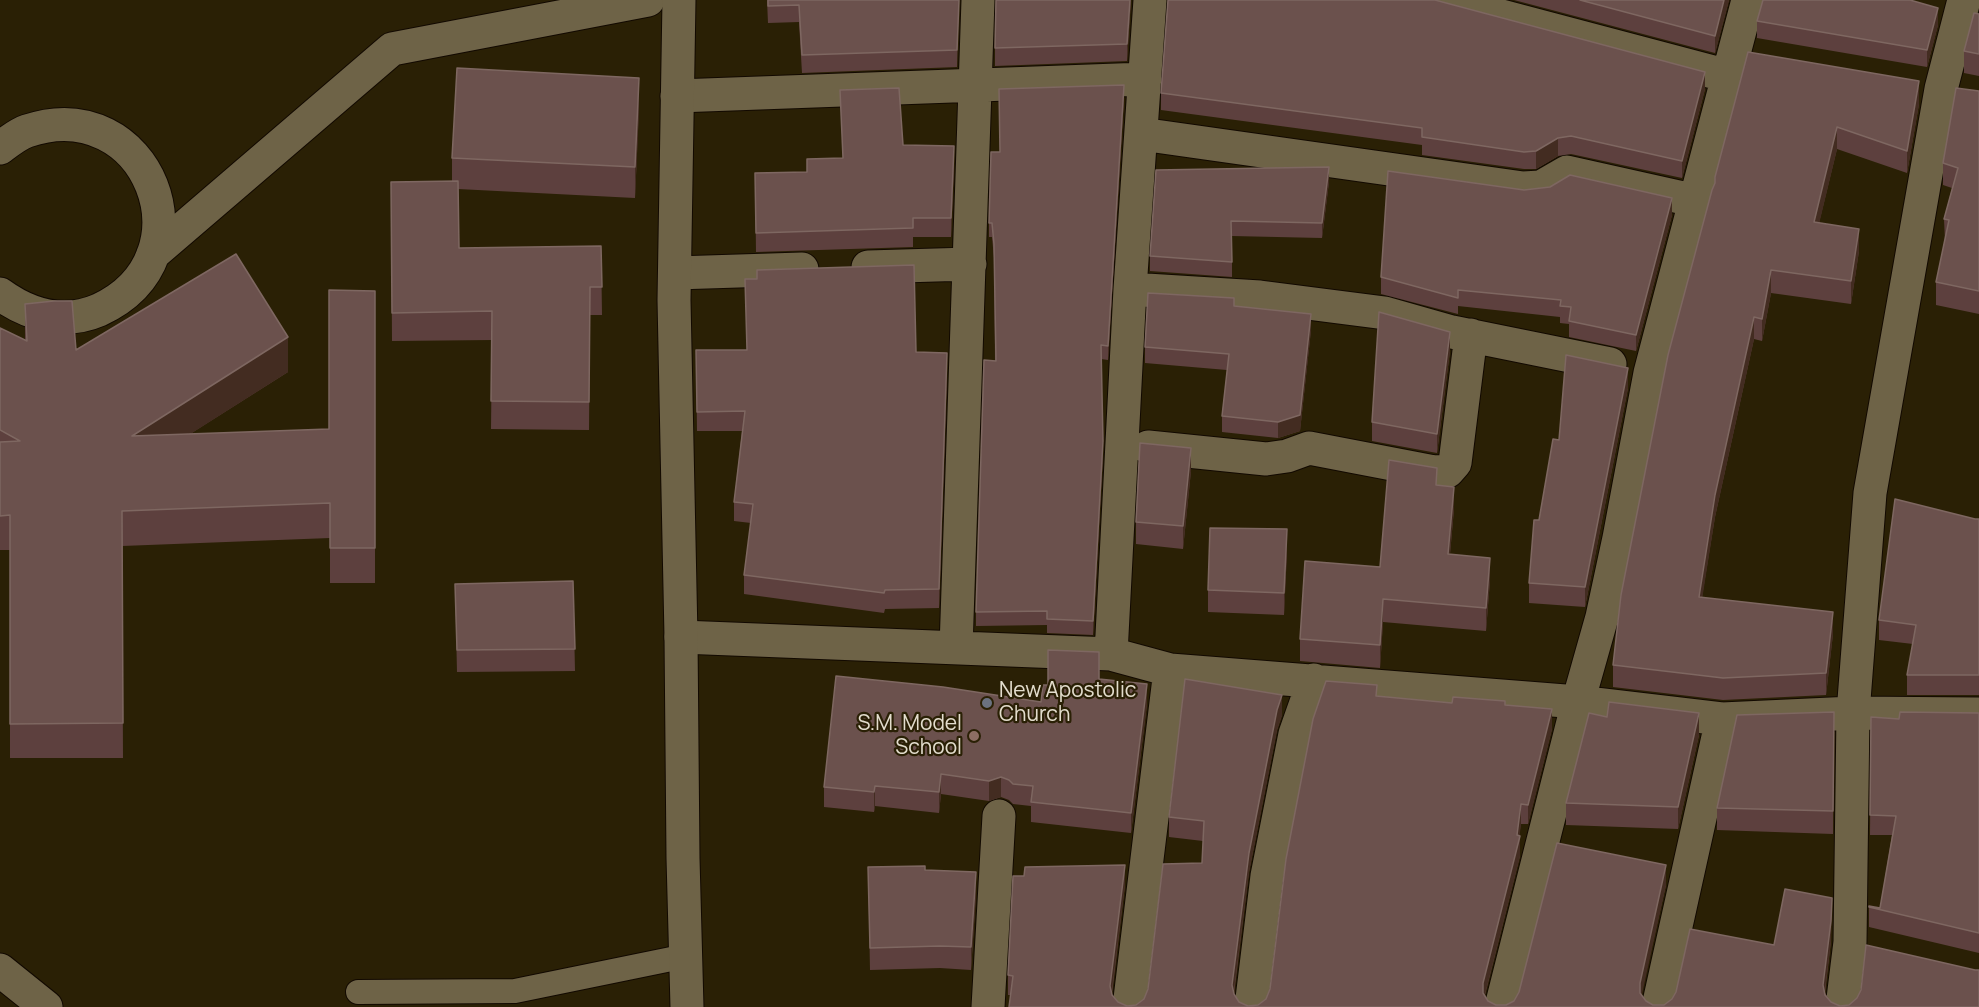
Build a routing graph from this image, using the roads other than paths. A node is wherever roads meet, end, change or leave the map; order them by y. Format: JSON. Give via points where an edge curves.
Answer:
{"nodes":[{"id":1,"x":648,"y":0,"type":"edge"},
{"id":2,"x":679,"y":0,"type":"edge"},
{"id":3,"x":978,"y":0,"type":"edge"},
{"id":4,"x":1150,"y":0,"type":"edge"},
{"id":5,"x":1441,"y":0,"type":"edge"},
{"id":6,"x":1748,"y":0,"type":"edge"},
{"id":7,"x":1964,"y":0,"type":"edge"},
{"id":8,"x":1740,"y":62,"type":"junction"},
{"id":9,"x":1145,"y":79,"type":"junction"},
{"id":10,"x":1907,"y":83,"type":"edge"},
{"id":11,"x":976,"y":85,"type":"junction"},
{"id":12,"x":1955,"y":91,"type":"junction"},
{"id":13,"x":677,"y":96,"type":"junction"},
{"id":14,"x":1141,"y":134,"type":"junction"},
{"id":15,"x":0,"y":148,"type":"edge"},
{"id":16,"x":1697,"y":201,"type":"junction"},
{"id":17,"x":153,"y":254,"type":"junction"},
{"id":18,"x":970,"y":264,"type":"junction"},
{"id":19,"x":675,"y":273,"type":"junction"},
{"id":20,"x":1130,"y":289,"type":"junction"},
{"id":21,"x":0,"y":294,"type":"edge"},
{"id":22,"x":1471,"y":335,"type":"junction"},
{"id":23,"x":1650,"y":373,"type":"junction"},
{"id":24,"x":1122,"y":445,"type":"junction"},
{"id":25,"x":1870,"y":493,"type":"junction"},
{"id":26,"x":1903,"y":502,"type":"edge"},
{"id":27,"x":681,"y":637,"type":"junction"},
{"id":28,"x":956,"y":648,"type":"junction"},
{"id":29,"x":1111,"y":654,"type":"junction"},
{"id":30,"x":1170,"y":670,"type":"junction"},
{"id":31,"x":1314,"y":680,"type":"junction"},
{"id":32,"x":1578,"y":702,"type":"junction"},
{"id":33,"x":1853,"y":713,"type":"junction"},
{"id":34,"x":1979,"y":714,"type":"edge"},
{"id":35,"x":1722,"y":719,"type":"junction"},
{"id":36,"x":999,"y":816,"type":"dead end"},
{"id":37,"x":1850,"y":942,"type":"junction"},
{"id":38,"x":1882,"y":950,"type":"edge"},
{"id":39,"x":686,"y":956,"type":"junction"},
{"id":40,"x":0,"y":970,"type":"edge"},
{"id":41,"x":357,"y":992,"type":"dead end"},
{"id":42,"x":46,"y":1007,"type":"edge"},
{"id":43,"x":687,"y":1007,"type":"edge"},
{"id":44,"x":988,"y":1007,"type":"edge"},
{"id":45,"x":1129,"y":1007,"type":"edge"},
{"id":46,"x":1251,"y":1007,"type":"edge"},
{"id":47,"x":1501,"y":1007,"type":"edge"},
{"id":48,"x":1658,"y":1007,"type":"edge"},
{"id":49,"x":1842,"y":1007,"type":"edge"}],
"edges":[{"from":1,"to":17,"type":"street","via":[[392,49]]},
{"from":2,"to":13,"type":"street"},
{"from":3,"to":11,"type":"street"},
{"from":4,"to":9,"type":"street"},
{"from":5,"to":8,"type":"street"},
{"from":6,"to":8,"type":"street"},
{"from":7,"to":12,"type":"street"},
{"from":8,"to":16,"type":"street"},
{"from":9,"to":11,"type":"street"},
{"from":9,"to":14,"type":"street"},
{"from":10,"to":12,"type":"street"},
{"from":11,"to":13,"type":"street"},
{"from":11,"to":18,"type":"street"},
{"from":12,"to":25,"type":"street"},
{"from":13,"to":19,"type":"street"},
{"from":14,"to":16,"type":"street","via":[[1522,188],[1541,187],[1567,172]]},
{"from":14,"to":20,"type":"street"},
{"from":15,"to":17,"type":"street","via":[[25,131],[56,124],[89,127],[119,142],[142,165],[156,192],[159,223]]},
{"from":16,"to":23,"type":"street"},
{"from":17,"to":21,"type":"street","via":[[139,280],[124,295],[88,315],[57,318],[27,311]]},
{"from":18,"to":19,"type":"street"},
{"from":18,"to":28,"type":"street"},
{"from":19,"to":27,"type":"street"},
{"from":20,"to":22,"type":"street","via":[[1260,297],[1385,313]]},
{"from":20,"to":24,"type":"street"},
{"from":22,"to":23,"type":"street"},
{"from":22,"to":24,"type":"street","via":[[1455,463],[1448,471],[1434,472],[1309,448],[1266,459]]},
{"from":23,"to":32,"type":"street","via":[[1612,572]]},
{"from":24,"to":29,"type":"street"},
{"from":25,"to":26,"type":"street"},
{"from":25,"to":33,"type":"street"},
{"from":27,"to":28,"type":"street"},
{"from":27,"to":39,"type":"street"},
{"from":28,"to":29,"type":"street"},
{"from":29,"to":30,"type":"street"},
{"from":30,"to":31,"type":"street"},
{"from":30,"to":45,"type":"street"},
{"from":31,"to":32,"type":"street"},
{"from":31,"to":46,"type":"street","via":[[1295,734],[1267,876]]},
{"from":32,"to":35,"type":"street"},
{"from":32,"to":47,"type":"street"},
{"from":33,"to":34,"type":"street"},
{"from":33,"to":35,"type":"street"},
{"from":33,"to":37,"type":"street"},
{"from":35,"to":48,"type":"street"},
{"from":36,"to":44,"type":"street"},
{"from":37,"to":38,"type":"street"},
{"from":37,"to":49,"type":"street"},
{"from":39,"to":41,"type":"lane","via":[[515,991]]},
{"from":39,"to":43,"type":"street"},
{"from":40,"to":42,"type":"street"}]}
